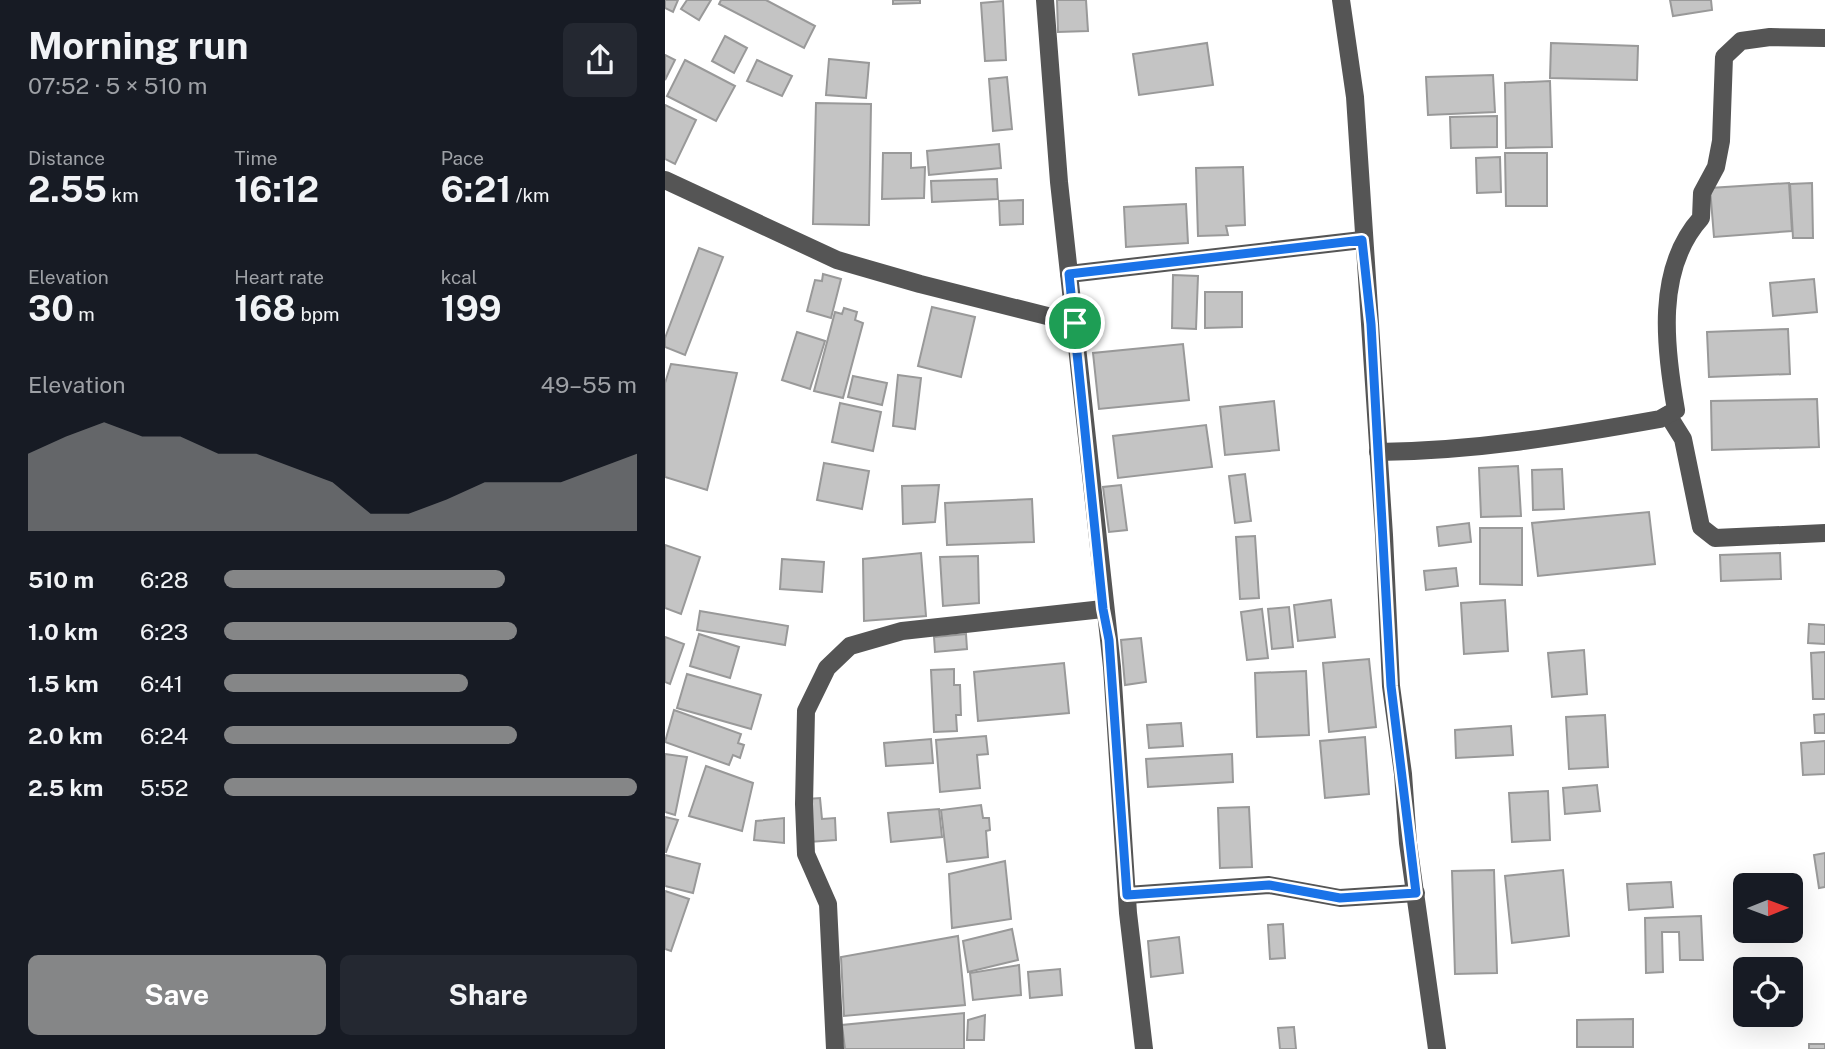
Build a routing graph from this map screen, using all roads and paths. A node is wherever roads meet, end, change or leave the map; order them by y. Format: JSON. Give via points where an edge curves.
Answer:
{"nodes":[{"id":1,"x":1045,"y":0,"type":"edge"},
{"id":2,"x":1341,"y":0,"type":"edge"},
{"id":3,"x":1825,"y":38,"type":"edge"},
{"id":4,"x":665,"y":180,"type":"edge"},
{"id":5,"x":1362,"y":240,"type":"junction"},
{"id":6,"x":1069,"y":274,"type":"junction"},
{"id":7,"x":1075,"y":323,"type":"junction"},
{"id":8,"x":1668,"y":415,"type":"junction"},
{"id":9,"x":1378,"y":452,"type":"junction"},
{"id":10,"x":1825,"y":533,"type":"edge"},
{"id":11,"x":1103,"y":609,"type":"junction"},
{"id":12,"x":1416,"y":893,"type":"junction"},
{"id":13,"x":1127,"y":895,"type":"junction"},
{"id":14,"x":835,"y":1049,"type":"edge"},
{"id":15,"x":1145,"y":1049,"type":"edge"},
{"id":16,"x":1437,"y":1049,"type":"edge"}],
"edges":[{"from":1,"to":6,"type":"street"},
{"from":2,"to":5,"type":"street","via":[[1355,97]]},
{"from":3,"to":8,"type":"street","via":[[1741,41],[1724,57],[1716,167],[1702,192],[1701,218],[1686,235],[1667,301],[1669,373],[1676,410]]},
{"from":4,"to":7,"type":"street","via":[[837,260]]},
{"from":5,"to":6,"type":"street"},
{"from":5,"to":9,"type":"street"},
{"from":6,"to":7,"type":"street"},
{"from":7,"to":11,"type":"street"},
{"from":8,"to":9,"type":"street","via":[[1516,445]]},
{"from":8,"to":10,"type":"street","via":[[1683,439],[1701,527],[1715,538]]},
{"from":9,"to":12,"type":"street","via":[[1391,686]]},
{"from":11,"to":13,"type":"street","via":[[1112,667]]},
{"from":11,"to":14,"type":"street","via":[[902,631],[850,646],[827,668],[806,711],[804,804],[806,854],[828,904]]},
{"from":12,"to":13,"type":"street","via":[[1340,898],[1269,885]]},
{"from":12,"to":16,"type":"street"},
{"from":13,"to":15,"type":"street"}]}
